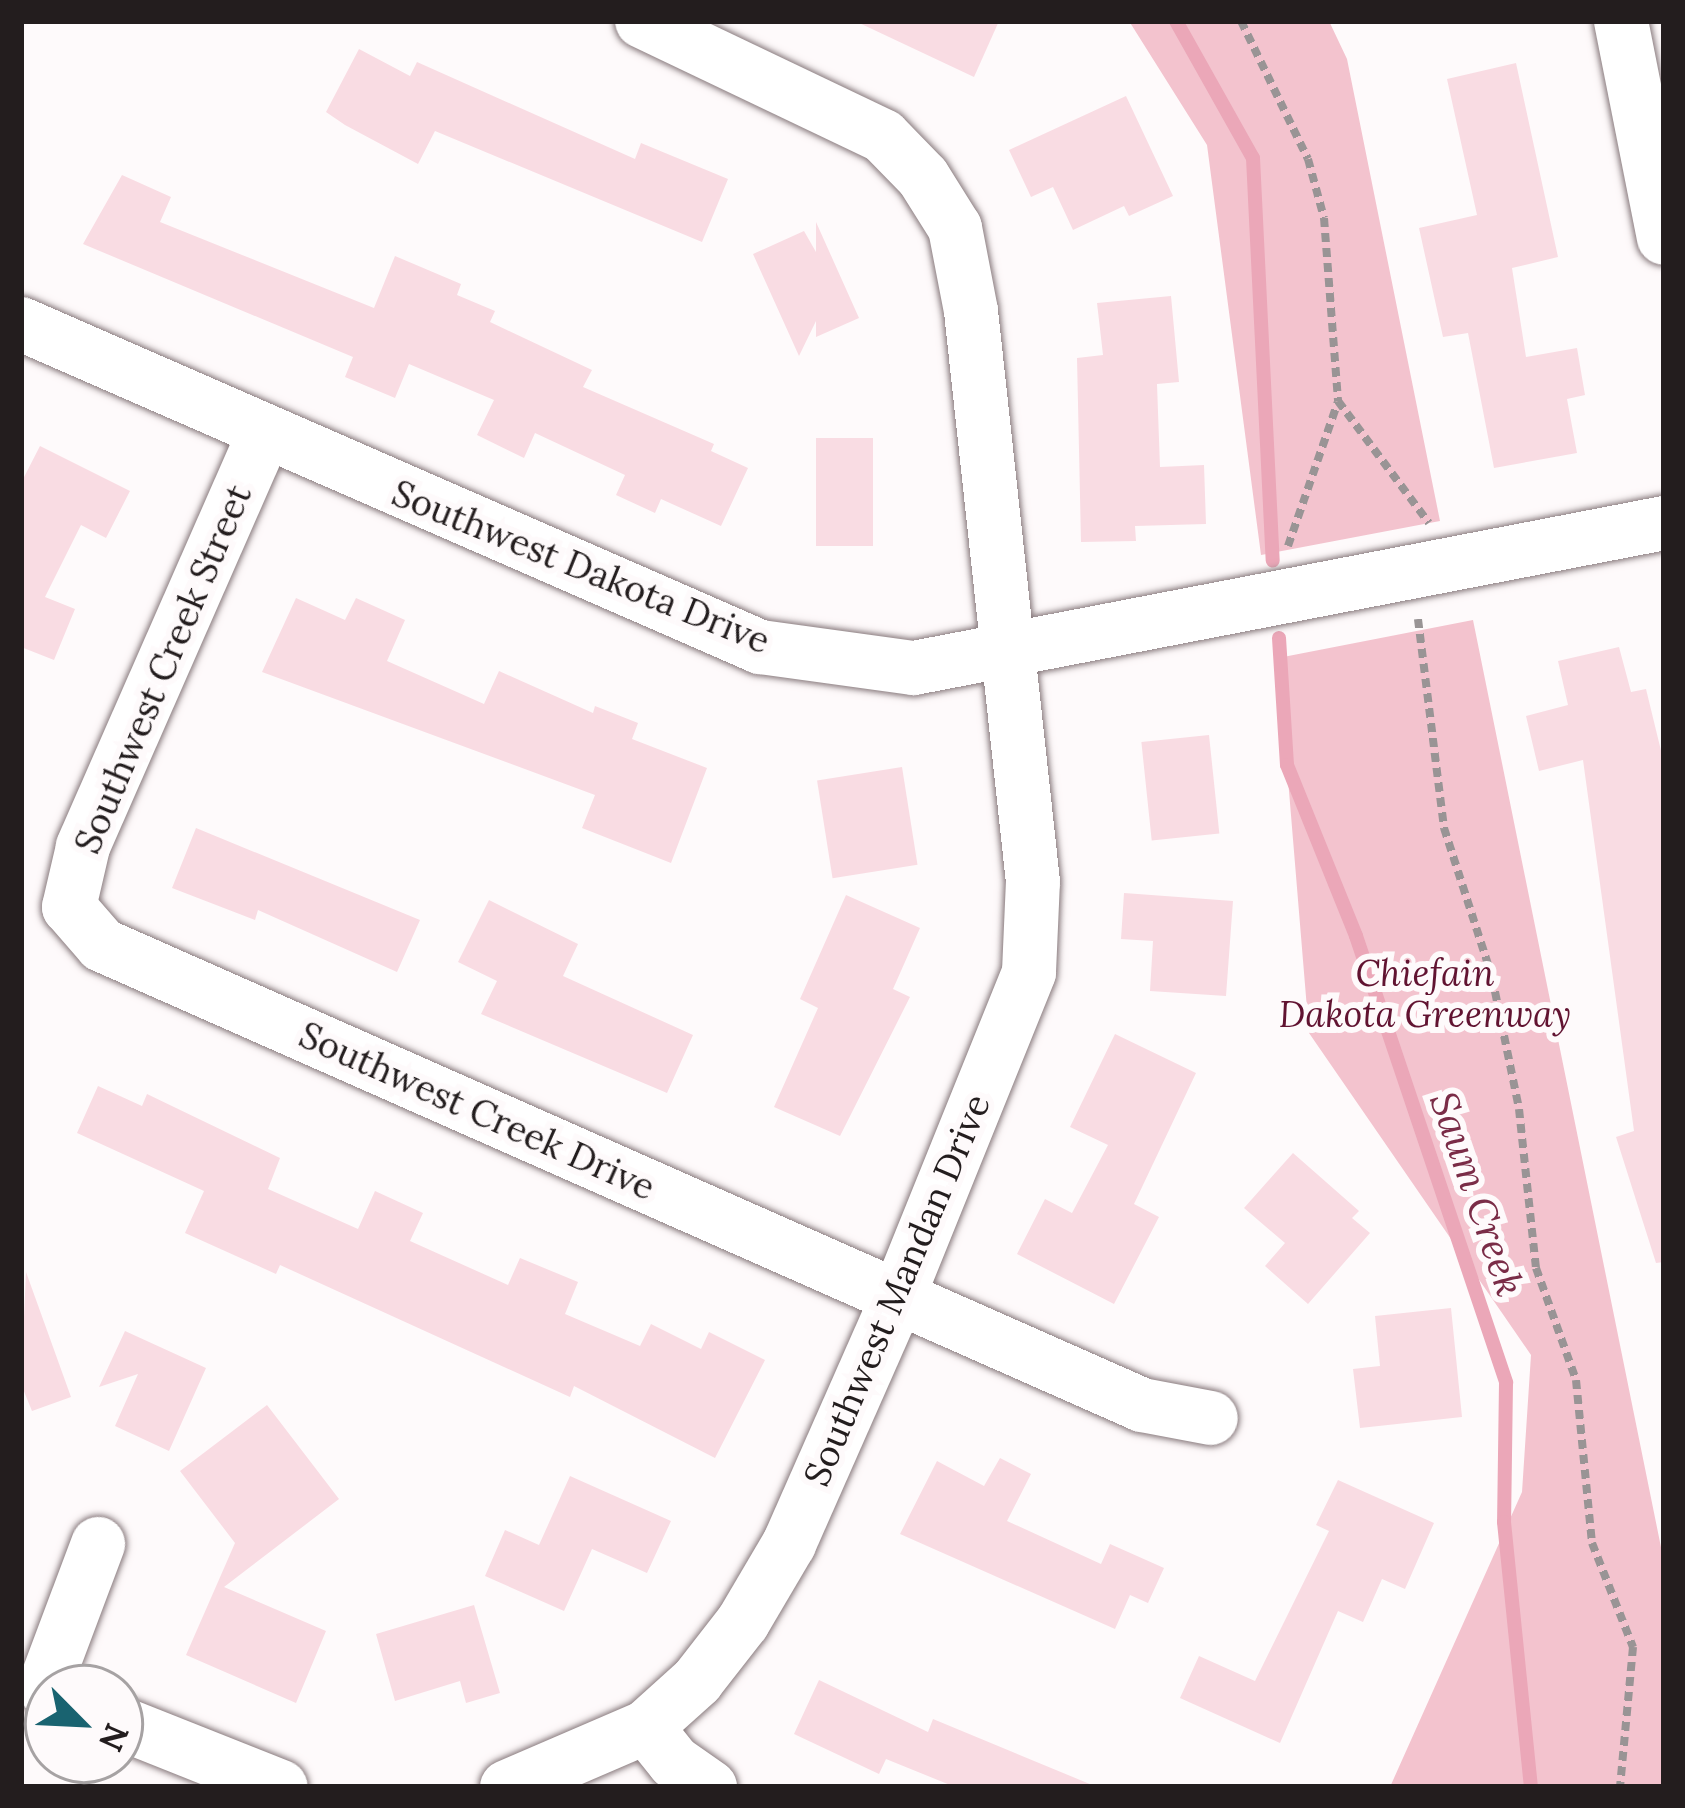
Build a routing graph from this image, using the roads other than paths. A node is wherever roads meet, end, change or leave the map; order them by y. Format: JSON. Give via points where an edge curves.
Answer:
{"nodes":[{"id":1,"x":642,"y":21,"type":"edge"},
{"id":2,"x":1621,"y":21,"type":"edge"},
{"id":3,"x":1664,"y":238,"type":"edge"},
{"id":4,"x":21,"y":324,"type":"edge"},
{"id":5,"x":264,"y":434,"type":"junction"},
{"id":6,"x":1664,"y":523,"type":"edge"},
{"id":7,"x":1005,"y":656,"type":"junction"},
{"id":8,"x":69,"y":907,"type":"joint"},
{"id":9,"x":898,"y":1297,"type":"junction"},
{"id":10,"x":1211,"y":1418,"type":"dead end"},
{"id":11,"x":98,"y":1544,"type":"dead end"},
{"id":12,"x":47,"y":1664,"type":"edge"},
{"id":13,"x":646,"y":1727,"type":"junction"},
{"id":14,"x":144,"y":1740,"type":"edge"},
{"id":15,"x":191,"y":1772,"type":"edge"},
{"id":16,"x":281,"y":1787,"type":"edge"},
{"id":17,"x":507,"y":1787,"type":"edge"},
{"id":18,"x":710,"y":1787,"type":"edge"}],
"edges":[{"from":1,"to":7,"type":"street","name":"Southwest Mandan Drive","via":[[883,136],[923,177],[955,228],[971,311]]},
{"from":2,"to":3,"type":"street"},
{"from":4,"to":5,"type":"street","name":"Southwest Dakota Drive"},
{"from":5,"to":7,"type":"street","name":"Southwest Dakota Drive","via":[[760,647],[914,668]]},
{"from":5,"to":8,"type":"street","name":"Southwest Creek Street","via":[[83,847]]},
{"from":6,"to":7,"type":"street","name":"Southwest Dakota Drive"},
{"from":7,"to":9,"type":"street","name":"Southwest Mandan Drive","via":[[1033,881],[1029,972]]},
{"from":8,"to":9,"type":"street","name":"Southwest Creek Drive","via":[[102,945]]},
{"from":9,"to":10,"type":"street","name":"Southwest Creek Drive","via":[[1142,1405]]},
{"from":9,"to":13,"type":"street","name":"Southwest Mandan Drive","via":[[788,1544],[743,1622],[697,1682]]},
{"from":11,"to":12,"type":"street"},
{"from":13,"to":17,"type":"street","name":"Southwest Mandan Drive"},
{"from":13,"to":18,"type":"street","via":[[674,1762]]},
{"from":14,"to":15,"type":"street"},
{"from":15,"to":16,"type":"street"}]}
